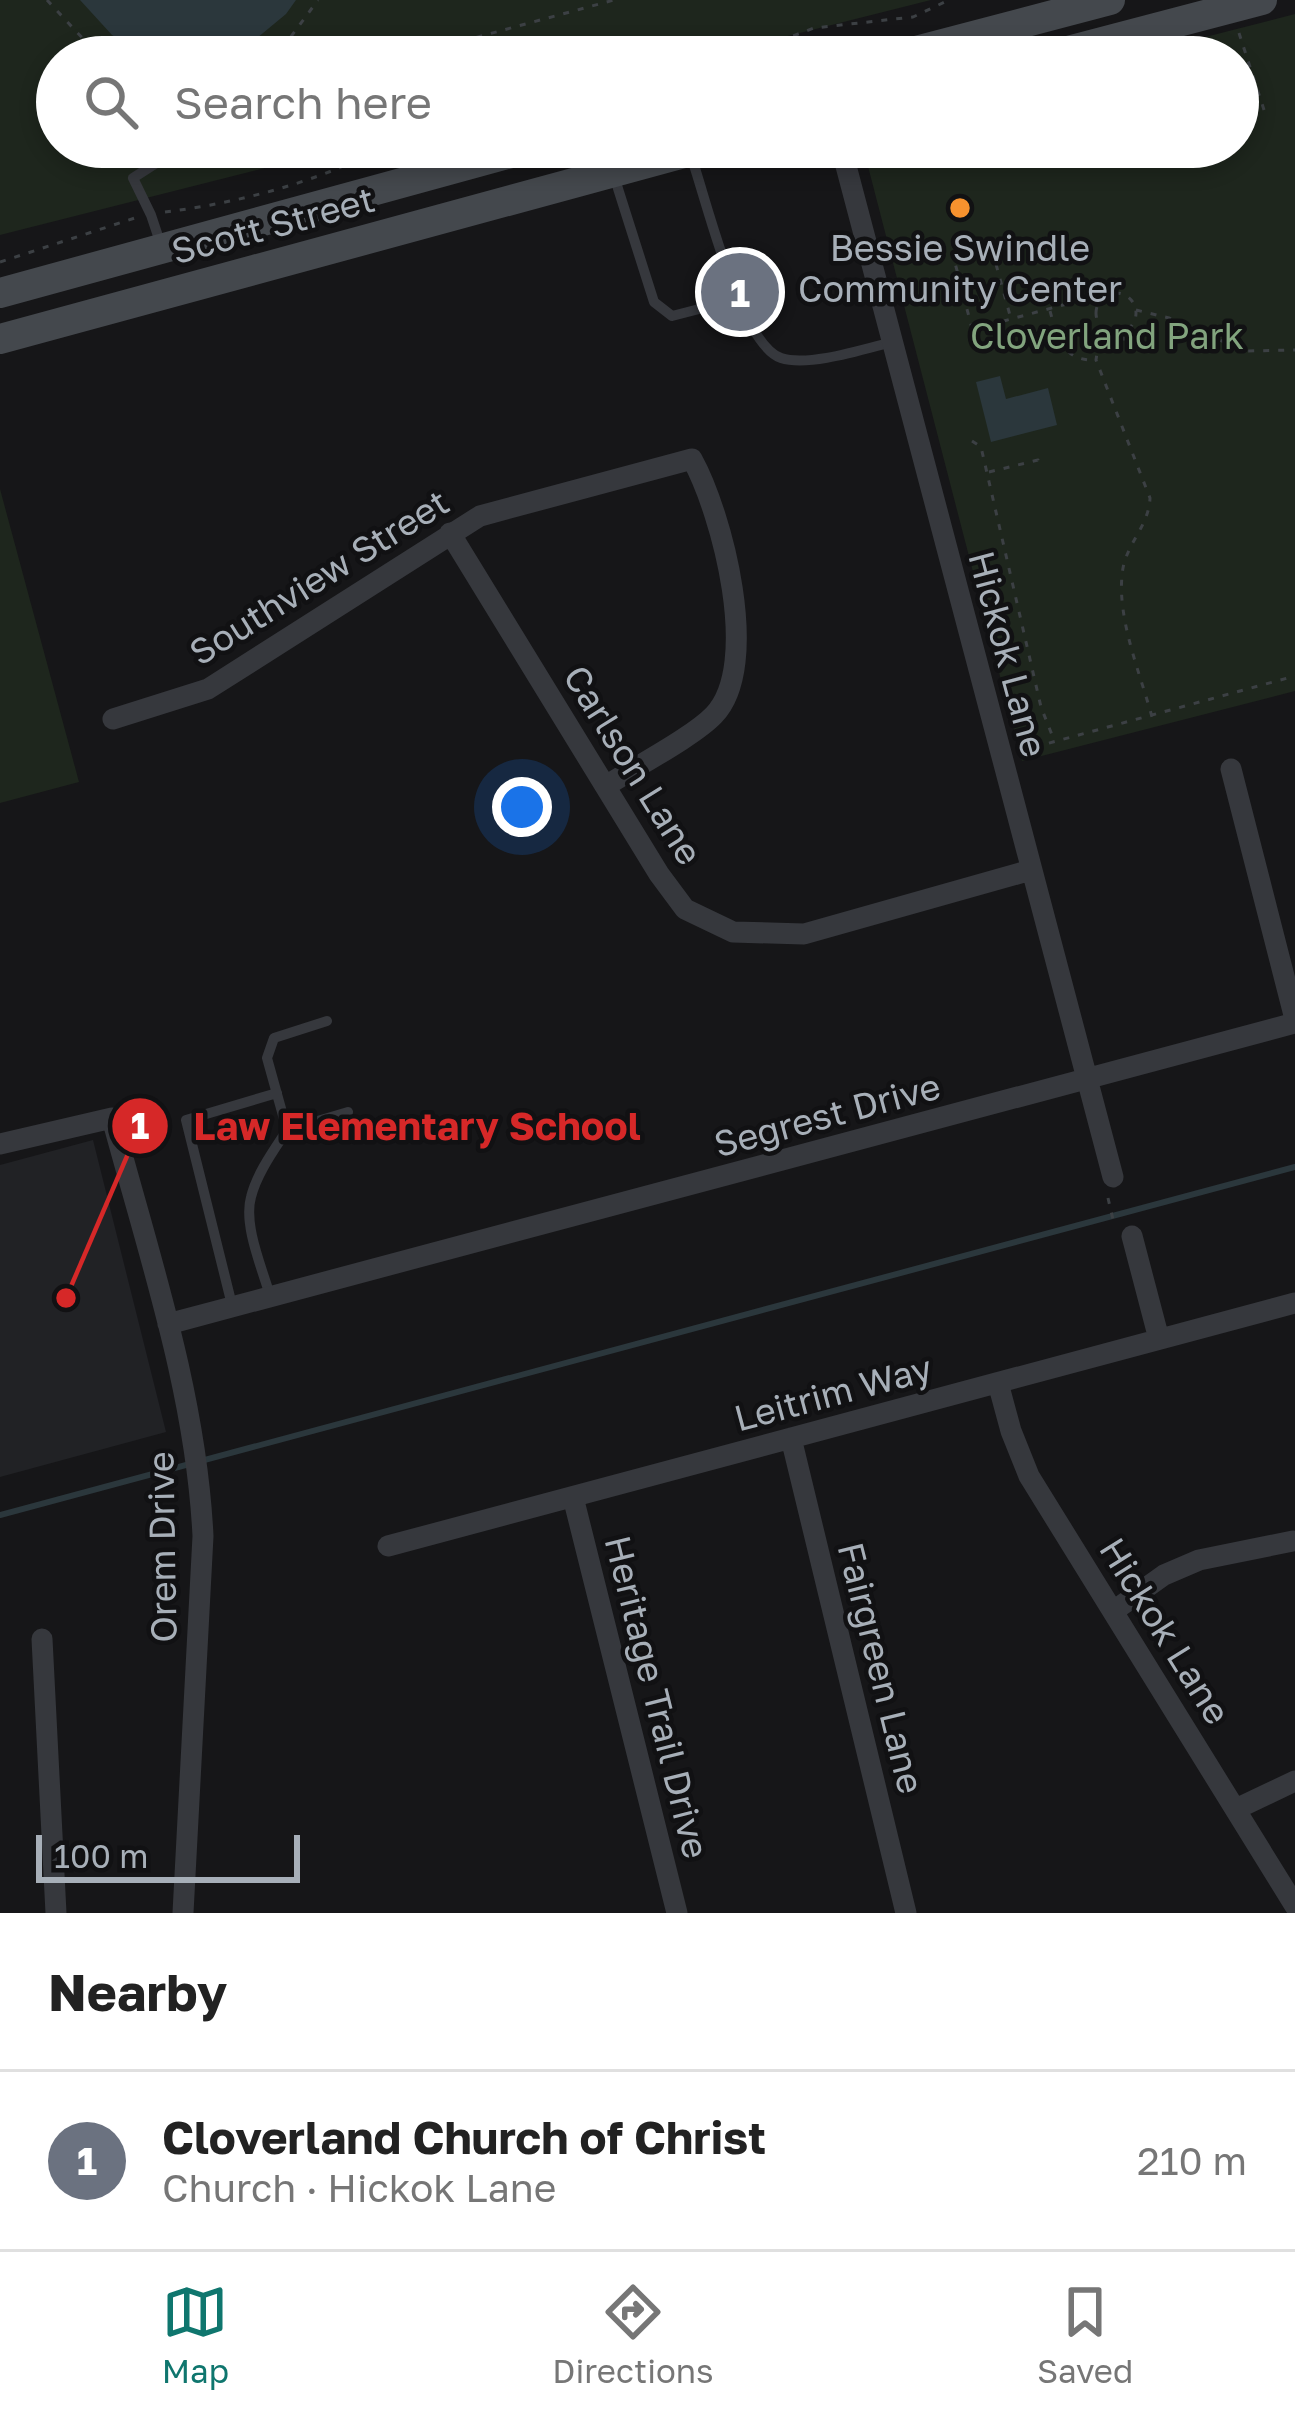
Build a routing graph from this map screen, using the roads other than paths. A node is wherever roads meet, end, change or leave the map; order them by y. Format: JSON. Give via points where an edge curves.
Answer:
{"nodes":[{"id":1,"x":1110,"y":0,"type":"edge"},
{"id":2,"x":1262,"y":0,"type":"edge"},
{"id":3,"x":1146,"y":15,"type":"edge"},
{"id":4,"x":973,"y":36,"type":"edge"},
{"id":5,"x":1096,"y":36,"type":"edge"},
{"id":6,"x":149,"y":168,"type":"edge"},
{"id":7,"x":456,"y":168,"type":"edge"},
{"id":8,"x":628,"y":168,"type":"edge"},
{"id":9,"x":703,"y":168,"type":"edge"},
{"id":10,"x":846,"y":168,"type":"edge"},
{"id":11,"x":613,"y":172,"type":"junction"},
{"id":12,"x":162,"y":248,"type":"junction"},
{"id":13,"x":12,"y":289,"type":"edge"},
{"id":14,"x":738,"y":298,"type":"junction"},
{"id":15,"x":35,"y":330,"type":"junction"},
{"id":16,"x":0,"y":340,"type":"edge"},
{"id":17,"x":892,"y":342,"type":"junction"},
{"id":18,"x":450,"y":533,"type":"junction"},
{"id":19,"x":113,"y":719,"type":"dead end"},
{"id":20,"x":1231,"y":769,"type":"dead end"},
{"id":21,"x":605,"y":785,"type":"junction"},
{"id":22,"x":1031,"y":870,"type":"junction"},
{"id":23,"x":327,"y":1021,"type":"dead end"},
{"id":24,"x":1295,"y":1021,"type":"edge"},
{"id":25,"x":1088,"y":1079,"type":"junction"},
{"id":26,"x":277,"y":1093,"type":"junction"},
{"id":27,"x":348,"y":1112,"type":"dead end"},
{"id":28,"x":287,"y":1130,"type":"junction"},
{"id":29,"x":0,"y":1144,"type":"edge"},
{"id":30,"x":1110,"y":1185,"type":"road end"},
{"id":31,"x":1124,"y":1232,"type":"road end"},
{"id":32,"x":271,"y":1299,"type":"junction"},
{"id":33,"x":1295,"y":1303,"type":"edge"},
{"id":34,"x":233,"y":1309,"type":"junction"},
{"id":35,"x":168,"y":1324,"type":"junction"},
{"id":36,"x":1159,"y":1339,"type":"junction"},
{"id":37,"x":998,"y":1383,"type":"junction"},
{"id":38,"x":791,"y":1438,"type":"junction"},
{"id":39,"x":573,"y":1496,"type":"junction"},
{"id":40,"x":1293,"y":1541,"type":"edge"},
{"id":41,"x":388,"y":1546,"type":"dead end"},
{"id":42,"x":1115,"y":1610,"type":"junction"},
{"id":43,"x":42,"y":1639,"type":"dead end"},
{"id":44,"x":1295,"y":1781,"type":"edge"},
{"id":45,"x":1236,"y":1810,"type":"junction"},
{"id":46,"x":1295,"y":1906,"type":"edge"},
{"id":47,"x":56,"y":1913,"type":"edge"},
{"id":48,"x":183,"y":1913,"type":"edge"},
{"id":49,"x":677,"y":1913,"type":"edge"},
{"id":50,"x":906,"y":1913,"type":"edge"}],
"edges":[{"from":1,"to":4,"type":"main road"},
{"from":2,"to":3,"type":"main road"},
{"from":3,"to":5,"type":"main road"},
{"from":6,"to":12,"type":"lane","via":[[133,178]]},
{"from":7,"to":12,"type":"main road","name":"Scott Street"},
{"from":8,"to":11,"type":"main road","name":"Scott Street"},
{"from":9,"to":14,"type":"lane"},
{"from":10,"to":17,"type":"street","name":"Hickok Lane"},
{"from":11,"to":14,"type":"lane","via":[[654,302],[672,316]]},
{"from":11,"to":15,"type":"main road","name":"Scott Street"},
{"from":12,"to":13,"type":"main road","name":"Scott Street"},
{"from":13,"to":15,"type":"main road"},
{"from":14,"to":17,"type":"lane","via":[[759,342],[782,358]]},
{"from":15,"to":16,"type":"main road","name":"Scott Street"},
{"from":17,"to":22,"type":"street","name":"Hickok Lane"},
{"from":18,"to":19,"type":"street","name":"Southview Street","via":[[208,689]]},
{"from":18,"to":21,"type":"street","name":"Carlson Lane"},
{"from":18,"to":21,"type":"street","name":"Southview Street","via":[[480,516],[692,460],[739,619],[737,662],[716,713]]},
{"from":20,"to":24,"type":"street"},
{"from":21,"to":22,"type":"street","name":"Carlson Lane","via":[[685,909],[734,932],[805,934]]},
{"from":22,"to":25,"type":"street","name":"Hickok Lane"},
{"from":23,"to":26,"type":"lane","via":[[274,1038],[267,1058]]},
{"from":24,"to":25,"type":"street","name":"Segrest Drive"},
{"from":25,"to":30,"type":"street","name":"Hickok Lane"},
{"from":25,"to":32,"type":"street","name":"Segrest Drive"},
{"from":26,"to":28,"type":"lane"},
{"from":26,"to":34,"type":"lane","via":[[187,1120]]},
{"from":27,"to":28,"type":"lane"},
{"from":28,"to":32,"type":"lane","via":[[250,1196]]},
{"from":29,"to":35,"type":"street","name":"Orem Drive","via":[[112,1118]]},
{"from":31,"to":36,"type":"street"},
{"from":32,"to":34,"type":"street","name":"Segrest Drive"},
{"from":33,"to":36,"type":"street","name":"Leitrim Way"},
{"from":34,"to":35,"type":"street","name":"Segrest Drive"},
{"from":35,"to":48,"type":"street","name":"Orem Drive","via":[[200,1480]]},
{"from":36,"to":37,"type":"street","name":"Leitrim Way"},
{"from":37,"to":38,"type":"street","name":"Leitrim Way"},
{"from":37,"to":42,"type":"street","name":"Hickok Lane","via":[[1029,1476]]},
{"from":38,"to":39,"type":"street","name":"Leitrim Way"},
{"from":38,"to":50,"type":"street","name":"Fairgreen Lane"},
{"from":39,"to":41,"type":"street","name":"Leitrim Way"},
{"from":39,"to":49,"type":"street","name":"Heritage Trail Drive"},
{"from":40,"to":42,"type":"street","via":[[1199,1560]]},
{"from":42,"to":45,"type":"street","name":"Hickok Lane"},
{"from":43,"to":47,"type":"street"},
{"from":44,"to":45,"type":"street"},
{"from":45,"to":46,"type":"street","name":"Hickok Lane"}]}
